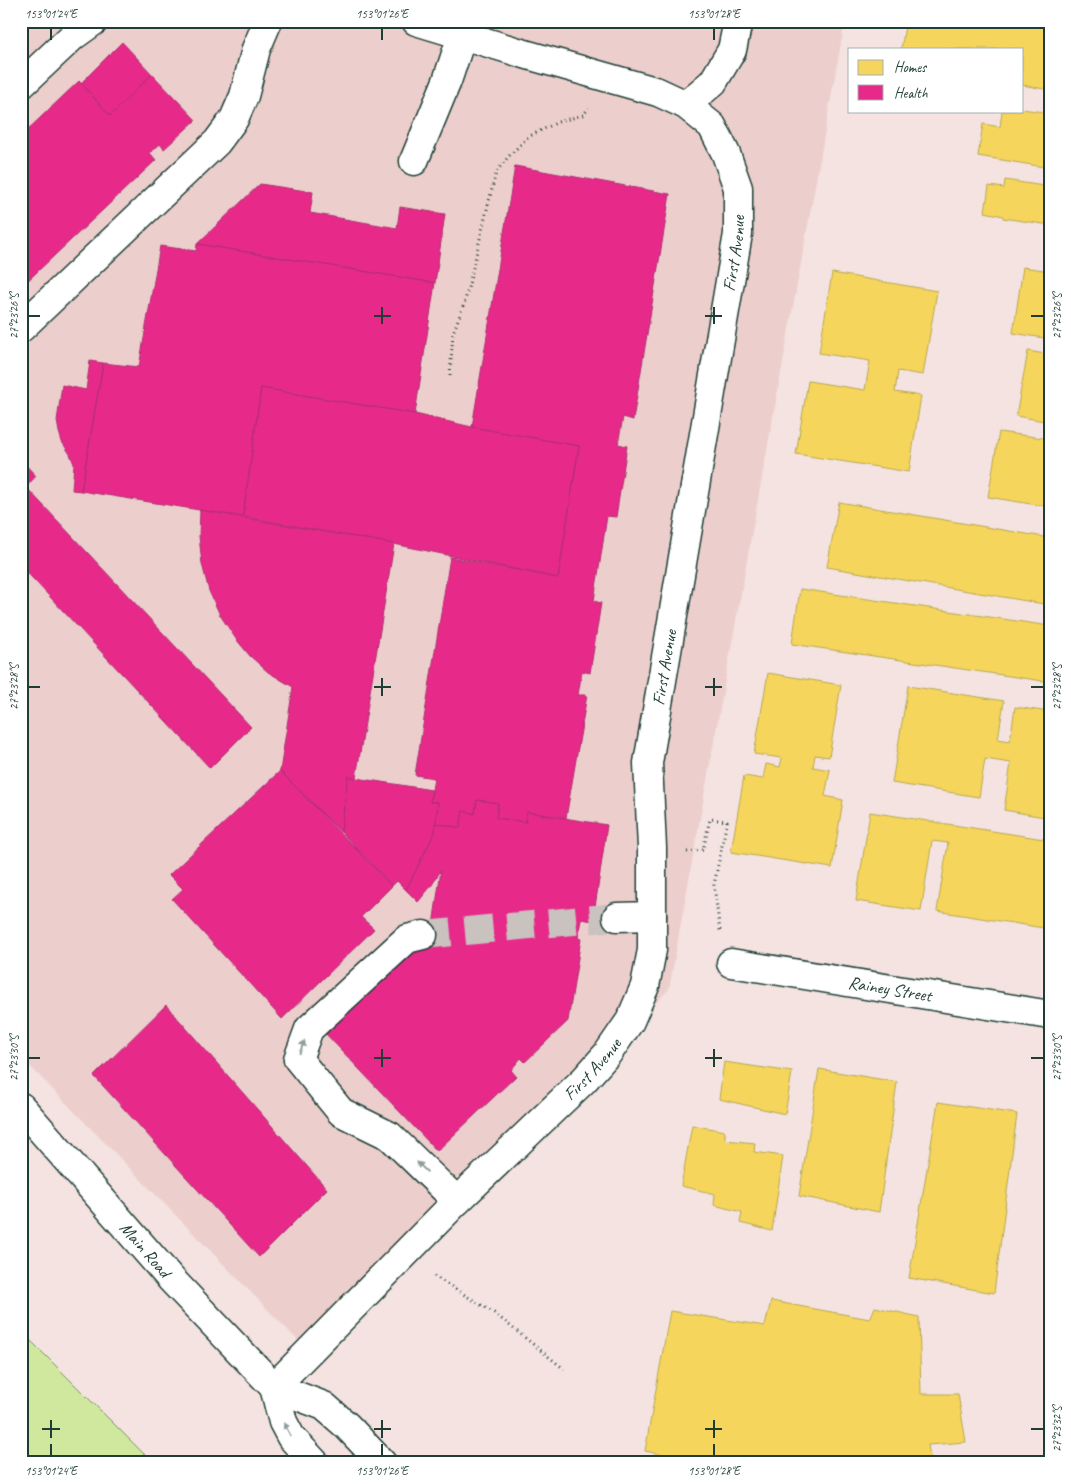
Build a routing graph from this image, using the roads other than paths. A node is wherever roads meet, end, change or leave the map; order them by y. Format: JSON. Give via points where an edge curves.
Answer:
{"nodes":[{"id":1,"x":94,"y":21,"type":"edge"},
{"id":2,"x":268,"y":21,"type":"edge"},
{"id":3,"x":416,"y":21,"type":"edge"},
{"id":4,"x":738,"y":21,"type":"edge"},
{"id":5,"x":465,"y":28,"type":"edge"},
{"id":6,"x":21,"y":85,"type":"edge"},
{"id":7,"x":686,"y":105,"type":"junction"},
{"id":8,"x":414,"y":161,"type":"dead end"},
{"id":9,"x":21,"y":328,"type":"edge"},
{"id":10,"x":617,"y":916,"type":"tunnel mouth"},
{"id":11,"x":652,"y":916,"type":"junction"},
{"id":12,"x":423,"y":935,"type":"tunnel mouth"},
{"id":13,"x":731,"y":963,"type":"road end"},
{"id":14,"x":1050,"y":1015,"type":"edge"},
{"id":15,"x":21,"y":1107,"type":"edge"},
{"id":16,"x":457,"y":1201,"type":"junction"},
{"id":17,"x":274,"y":1387,"type":"junction"},
{"id":18,"x":315,"y":1463,"type":"edge"},
{"id":19,"x":382,"y":1463,"type":"edge"}],
"edges":[{"from":1,"to":6,"type":"street","via":[[73,36]]},
{"from":2,"to":9,"type":"street","via":[[256,49],[244,96],[234,119],[217,142]]},
{"from":3,"to":5,"type":"street","name":"First Avenue"},
{"from":4,"to":7,"type":"street","via":[[732,50],[713,82]]},
{"from":5,"to":7,"type":"street","name":"First Avenue","via":[[658,92]]},
{"from":5,"to":8,"type":"street","via":[[447,82]]},
{"from":7,"to":11,"type":"street","name":"First Avenue","via":[[712,126],[726,154],[738,188],[738,234],[648,763]]},
{"from":10,"to":11,"type":"street"},
{"from":11,"to":16,"type":"street","name":"First Avenue","via":[[652,950],[645,986],[630,1021],[584,1080]]},
{"from":16,"to":12,"type":"street","one_way":true,"via":[[390,1136],[341,1112],[298,1059],[309,1029],[407,939]]},
{"from":13,"to":14,"type":"street","name":"Rainey Street"},
{"from":15,"to":17,"type":"street","name":"Main Road","via":[[171,1279]]},
{"from":16,"to":17,"type":"street","name":"First Avenue"},
{"from":18,"to":17,"type":"street","name":"Main Road","one_way":true,"via":[[291,1437],[283,1422]]},
{"from":17,"to":19,"type":"street","name":"Main Road","via":[[324,1406]]}]}
